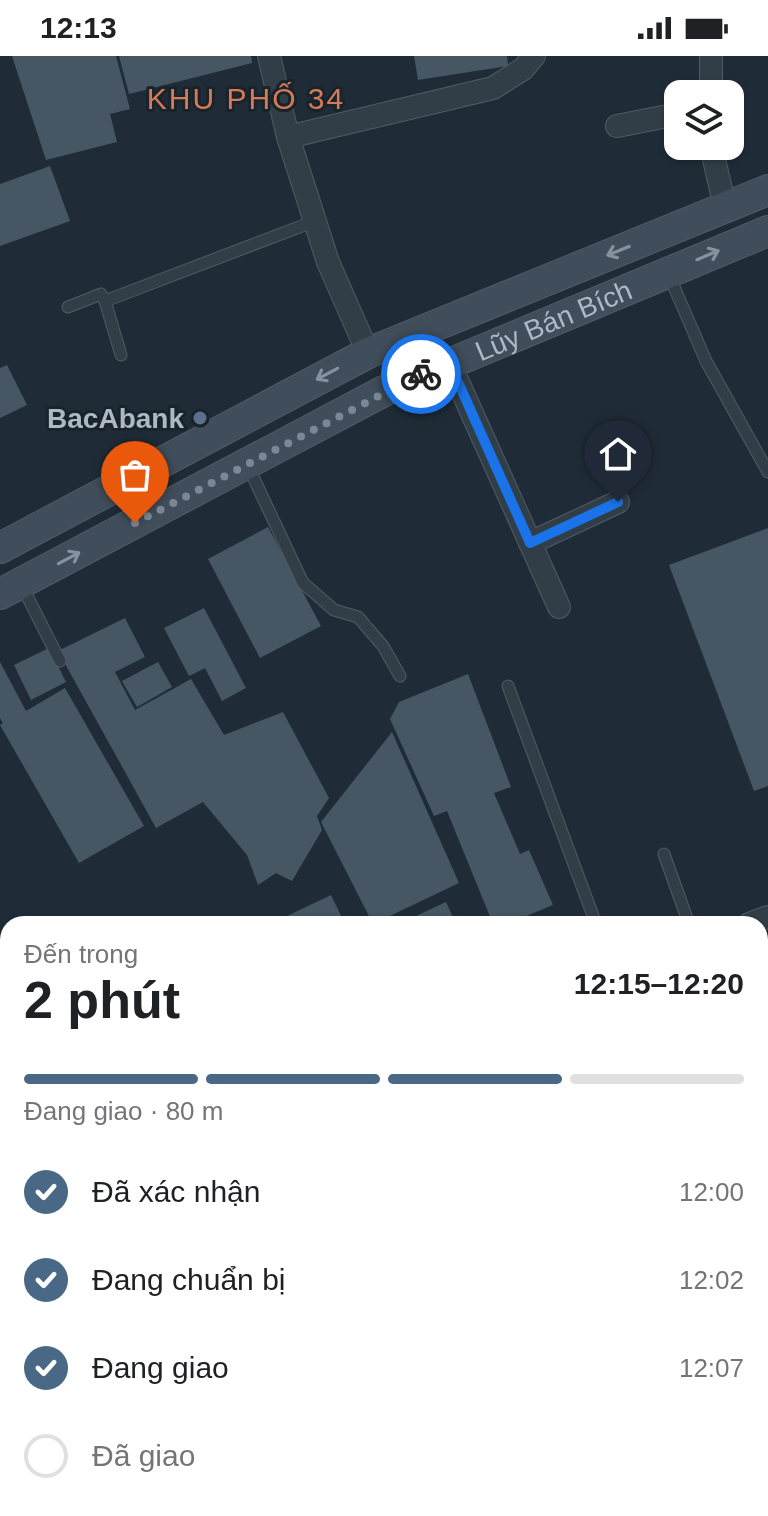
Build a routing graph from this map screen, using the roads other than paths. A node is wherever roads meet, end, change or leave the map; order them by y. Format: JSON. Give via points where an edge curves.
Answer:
{"nodes":[{"id":1,"x":269,"y":56,"type":"edge"},
{"id":2,"x":534,"y":56,"type":"edge"},
{"id":3,"x":711,"y":56,"type":"edge"},
{"id":4,"x":711,"y":80,"type":"edge"},
{"id":5,"x":664,"y":117,"type":"edge"},
{"id":6,"x":617,"y":126,"type":"dead end"},
{"id":7,"x":288,"y":137,"type":"junction"},
{"id":8,"x":714,"y":160,"type":"edge"},
{"id":9,"x":768,"y":190,"type":"edge"},
{"id":10,"x":725,"y":207,"type":"junction"},
{"id":11,"x":315,"y":221,"type":"junction"},
{"id":12,"x":768,"y":231,"type":"edge"},
{"id":13,"x":667,"y":272,"type":"junction"},
{"id":14,"x":105,"y":301,"type":"junction"},
{"id":15,"x":68,"y":307,"type":"dead end"},
{"id":16,"x":368,"y":353,"type":"junction"},
{"id":17,"x":121,"y":355,"type":"dead end"},
{"id":18,"x":449,"y":362,"type":"junction"},
{"id":19,"x":247,"y":463,"type":"junction"},
{"id":20,"x":768,"y":472,"type":"edge"},
{"id":21,"x":618,"y":502,"type":"dead end"},
{"id":22,"x":530,"y":543,"type":"junction"},
{"id":23,"x":0,"y":548,"type":"edge"},
{"id":24,"x":10,"y":589,"type":"edge"},
{"id":25,"x":559,"y":607,"type":"dead end"},
{"id":26,"x":60,"y":661,"type":"dead end"},
{"id":27,"x":400,"y":676,"type":"dead end"},
{"id":28,"x":508,"y":686,"type":"dead end"},
{"id":29,"x":664,"y":854,"type":"dead end"},
{"id":30,"x":593,"y":916,"type":"edge"},
{"id":31,"x":686,"y":916,"type":"edge"}],
"edges":[{"from":1,"to":7,"type":"street"},
{"from":2,"to":7,"type":"street","via":[[493,88]]},
{"from":3,"to":4,"type":"street"},
{"from":5,"to":6,"type":"street"},
{"from":7,"to":11,"type":"street"},
{"from":8,"to":10,"type":"street"},
{"from":9,"to":10,"type":"main road","name":"Lũy Bán Bích"},
{"from":10,"to":16,"type":"main road","name":"Lũy Bán Bích","one_way":true},
{"from":11,"to":14,"type":"lane"},
{"from":11,"to":16,"type":"street"},
{"from":13,"to":12,"type":"main road","name":"Lũy Bán Bích","one_way":true},
{"from":13,"to":18,"type":"main road","name":"Lũy Bán Bích"},
{"from":13,"to":20,"type":"lane","via":[[706,361]]},
{"from":14,"to":15,"type":"lane","via":[[101,294]]},
{"from":14,"to":17,"type":"lane"},
{"from":16,"to":23,"type":"main road","name":"Lũy Bán Bích","one_way":true},
{"from":18,"to":19,"type":"main road","name":"Lũy Bán Bích"},
{"from":18,"to":22,"type":"street"},
{"from":24,"to":19,"type":"main road","name":"Lũy Bán Bích","one_way":true},
{"from":19,"to":27,"type":"lane","via":[[303,583],[334,610],[358,617]]},
{"from":21,"to":22,"type":"street"},
{"from":22,"to":25,"type":"street"},
{"from":24,"to":26,"type":"lane"},
{"from":28,"to":30,"type":"lane"},
{"from":29,"to":31,"type":"lane"}]}
